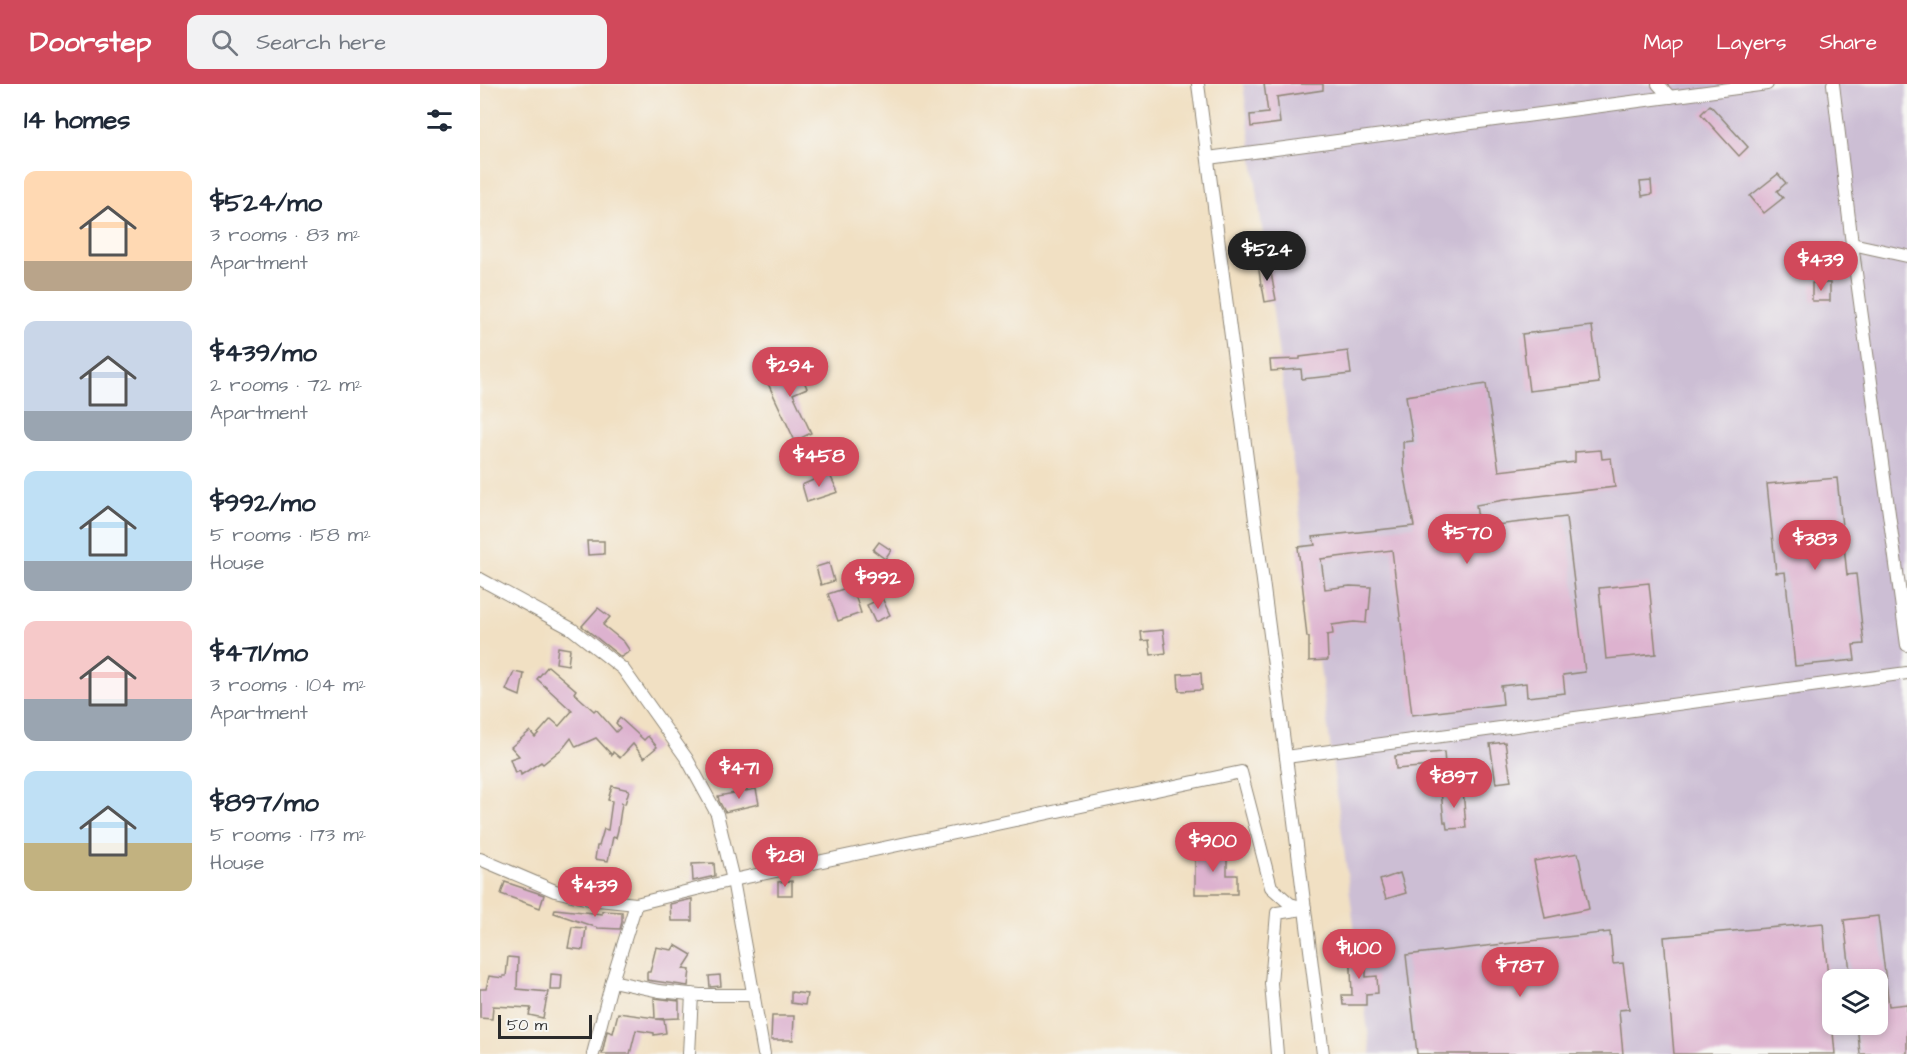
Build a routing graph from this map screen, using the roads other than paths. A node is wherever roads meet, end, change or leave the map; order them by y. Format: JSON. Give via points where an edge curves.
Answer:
{"nodes":[{"id":1,"x":1198,"y":84,"type":"edge"},
{"id":2,"x":1659,"y":84,"type":"edge"},
{"id":3,"x":1767,"y":84,"type":"edge"},
{"id":4,"x":1833,"y":84,"type":"edge"},
{"id":5,"x":1670,"y":97,"type":"junction"},
{"id":6,"x":1208,"y":158,"type":"junction"},
{"id":7,"x":1852,"y":244,"type":"junction"},
{"id":8,"x":1907,"y":256,"type":"edge"},
{"id":9,"x":480,"y":579,"type":"edge"},
{"id":10,"x":1907,"y":645,"type":"edge"},
{"id":11,"x":1907,"y":673,"type":"edge"},
{"id":12,"x":1286,"y":757,"type":"junction"},
{"id":13,"x":481,"y":862,"type":"edge"},
{"id":14,"x":734,"y":880,"type":"junction"},
{"id":15,"x":636,"y":904,"type":"junction"},
{"id":16,"x":1305,"y":908,"type":"junction"},
{"id":17,"x":612,"y":981,"type":"junction"},
{"id":18,"x":692,"y":994,"type":"junction"},
{"id":19,"x":754,"y":995,"type":"junction"},
{"id":20,"x":592,"y":1054,"type":"edge"},
{"id":21,"x":689,"y":1054,"type":"edge"},
{"id":22,"x":764,"y":1054,"type":"edge"},
{"id":23,"x":1277,"y":1054,"type":"edge"},
{"id":24,"x":1323,"y":1054,"type":"edge"}],
"edges":[{"from":1,"to":6,"type":"street"},
{"from":2,"to":5,"type":"street"},
{"from":3,"to":5,"type":"street"},
{"from":4,"to":7,"type":"street"},
{"from":5,"to":6,"type":"street"},
{"from":6,"to":12,"type":"street"},
{"from":7,"to":8,"type":"street"},
{"from":7,"to":10,"type":"street"},
{"from":9,"to":14,"type":"street","via":[[572,629],[623,669],[687,759],[717,814]]},
{"from":11,"to":12,"type":"street"},
{"from":12,"to":16,"type":"street"},
{"from":13,"to":15,"type":"street","via":[[555,891]]},
{"from":14,"to":15,"type":"street"},
{"from":14,"to":16,"type":"street","via":[[1241,772],[1271,887],[1290,904]]},
{"from":14,"to":19,"type":"street"},
{"from":15,"to":17,"type":"street"},
{"from":16,"to":23,"type":"street","via":[[1277,913],[1271,983]]},
{"from":16,"to":24,"type":"street"},
{"from":17,"to":18,"type":"street"},
{"from":17,"to":20,"type":"street"},
{"from":18,"to":19,"type":"street"},
{"from":18,"to":21,"type":"street"},
{"from":19,"to":22,"type":"street"}]}
